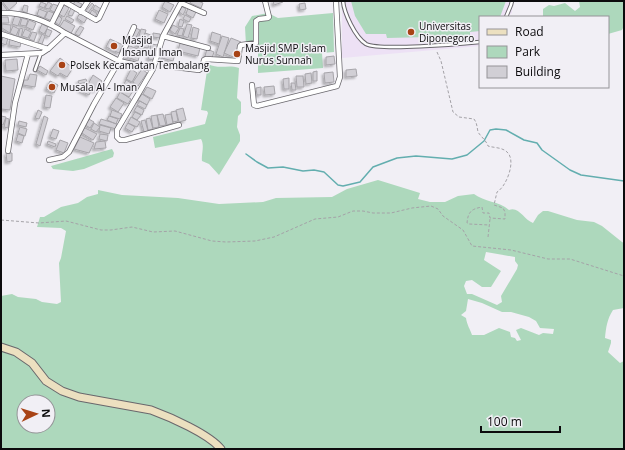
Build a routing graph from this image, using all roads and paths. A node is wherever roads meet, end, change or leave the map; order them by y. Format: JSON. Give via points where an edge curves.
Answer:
{"nodes":[{"id":1,"x":63,"y":1,"type":"edge"},
{"id":2,"x":88,"y":1,"type":"edge"},
{"id":3,"x":107,"y":1,"type":"edge"},
{"id":4,"x":265,"y":1,"type":"edge"},
{"id":5,"x":336,"y":1,"type":"edge"},
{"id":6,"x":342,"y":1,"type":"edge"},
{"id":7,"x":512,"y":1,"type":"edge"},
{"id":8,"x":181,"y":2,"type":"edge"},
{"id":9,"x":81,"y":12,"type":"junction"},
{"id":10,"x":1,"y":13,"type":"edge"},
{"id":11,"x":204,"y":13,"type":"dead end"},
{"id":12,"x":506,"y":16,"type":"edge"},
{"id":13,"x":51,"y":25,"type":"junction"},
{"id":14,"x":134,"y":27,"type":"dead end"},
{"id":15,"x":64,"y":33,"type":"junction"},
{"id":16,"x":1,"y":34,"type":"edge"},
{"id":17,"x":163,"y":36,"type":"junction"},
{"id":18,"x":479,"y":42,"type":"edge"},
{"id":19,"x":208,"y":48,"type":"dead end"},
{"id":20,"x":48,"y":49,"type":"junction"},
{"id":21,"x":437,"y":52,"type":"dead end"},
{"id":22,"x":42,"y":53,"type":"junction"},
{"id":23,"x":28,"y":54,"type":"junction"},
{"id":24,"x":1,"y":55,"type":"edge"},
{"id":25,"x":119,"y":61,"type":"junction"},
{"id":26,"x":174,"y":67,"type":"dead end"},
{"id":27,"x":153,"y":69,"type":"junction"},
{"id":28,"x":35,"y":70,"type":"dead end"},
{"id":29,"x":252,"y":85,"type":"dead end"},
{"id":30,"x":179,"y":125,"type":"dead end"},
{"id":31,"x":8,"y":151,"type":"dead end"},
{"id":32,"x":49,"y":160,"type":"dead end"},
{"id":33,"x":490,"y":218,"type":"junction"},
{"id":34,"x":1,"y":220,"type":"edge"},
{"id":35,"x":489,"y":225,"type":"junction"},
{"id":36,"x":488,"y":237,"type":"dead end"},
{"id":37,"x":624,"y":276,"type":"edge"},
{"id":38,"x":1,"y":348,"type":"edge"},
{"id":39,"x":221,"y":449,"type":"edge"}],
"edges":[{"from":1,"to":9,"type":"street"},
{"from":1,"to":13,"type":"street"},
{"from":2,"to":9,"type":"street"},
{"from":3,"to":9,"type":"street","via":[[98,20]]},
{"from":4,"to":26,"type":"street","via":[[269,17],[256,21],[256,43],[241,45],[238,61],[206,59],[199,70]]},
{"from":5,"to":29,"type":"street","via":[[340,77],[337,86],[257,106],[254,105]]},
{"from":6,"to":18,"type":"lane","via":[[357,34],[372,46]]},
{"from":7,"to":12,"type":"lane"},
{"from":8,"to":11,"type":"street"},
{"from":8,"to":17,"type":"street"},
{"from":10,"to":13,"type":"street","via":[[18,13]]},
{"from":13,"to":15,"type":"street"},
{"from":14,"to":25,"type":"street"},
{"from":15,"to":20,"type":"street"},
{"from":15,"to":25,"type":"street"},
{"from":16,"to":20,"type":"street"},
{"from":17,"to":19,"type":"street"},
{"from":17,"to":27,"type":"street"},
{"from":20,"to":22,"type":"street"},
{"from":21,"to":33,"type":"path","via":[[453,112],[459,117],[474,119],[479,134],[488,146],[504,150],[511,159],[511,169],[494,198],[494,204],[503,208],[505,219]]},
{"from":22,"to":23,"type":"street"},
{"from":22,"to":28,"type":"lane"},
{"from":23,"to":24,"type":"street"},
{"from":23,"to":31,"type":"street","via":[[15,103]]},
{"from":25,"to":27,"type":"street"},
{"from":25,"to":32,"type":"street","via":[[69,152],[63,157]]},
{"from":27,"to":30,"type":"street","via":[[117,130],[117,137],[125,140]]},
{"from":33,"to":35,"type":"path"},
{"from":33,"to":35,"type":"path","via":[[489,213],[483,213],[482,207],[468,213],[467,223]]},
{"from":34,"to":37,"type":"path","via":[[66,221],[101,230],[132,227],[154,232],[175,230],[212,241],[226,242],[255,241],[274,237],[310,220],[338,217],[353,211],[391,213],[431,206],[463,230],[472,246],[511,250],[548,259],[574,260]]},
{"from":35,"to":36,"type":"path"},
{"from":38,"to":39,"type":"main road","via":[[16,352],[32,363],[46,381],[62,391],[79,397],[157,412],[208,438]]}]}
